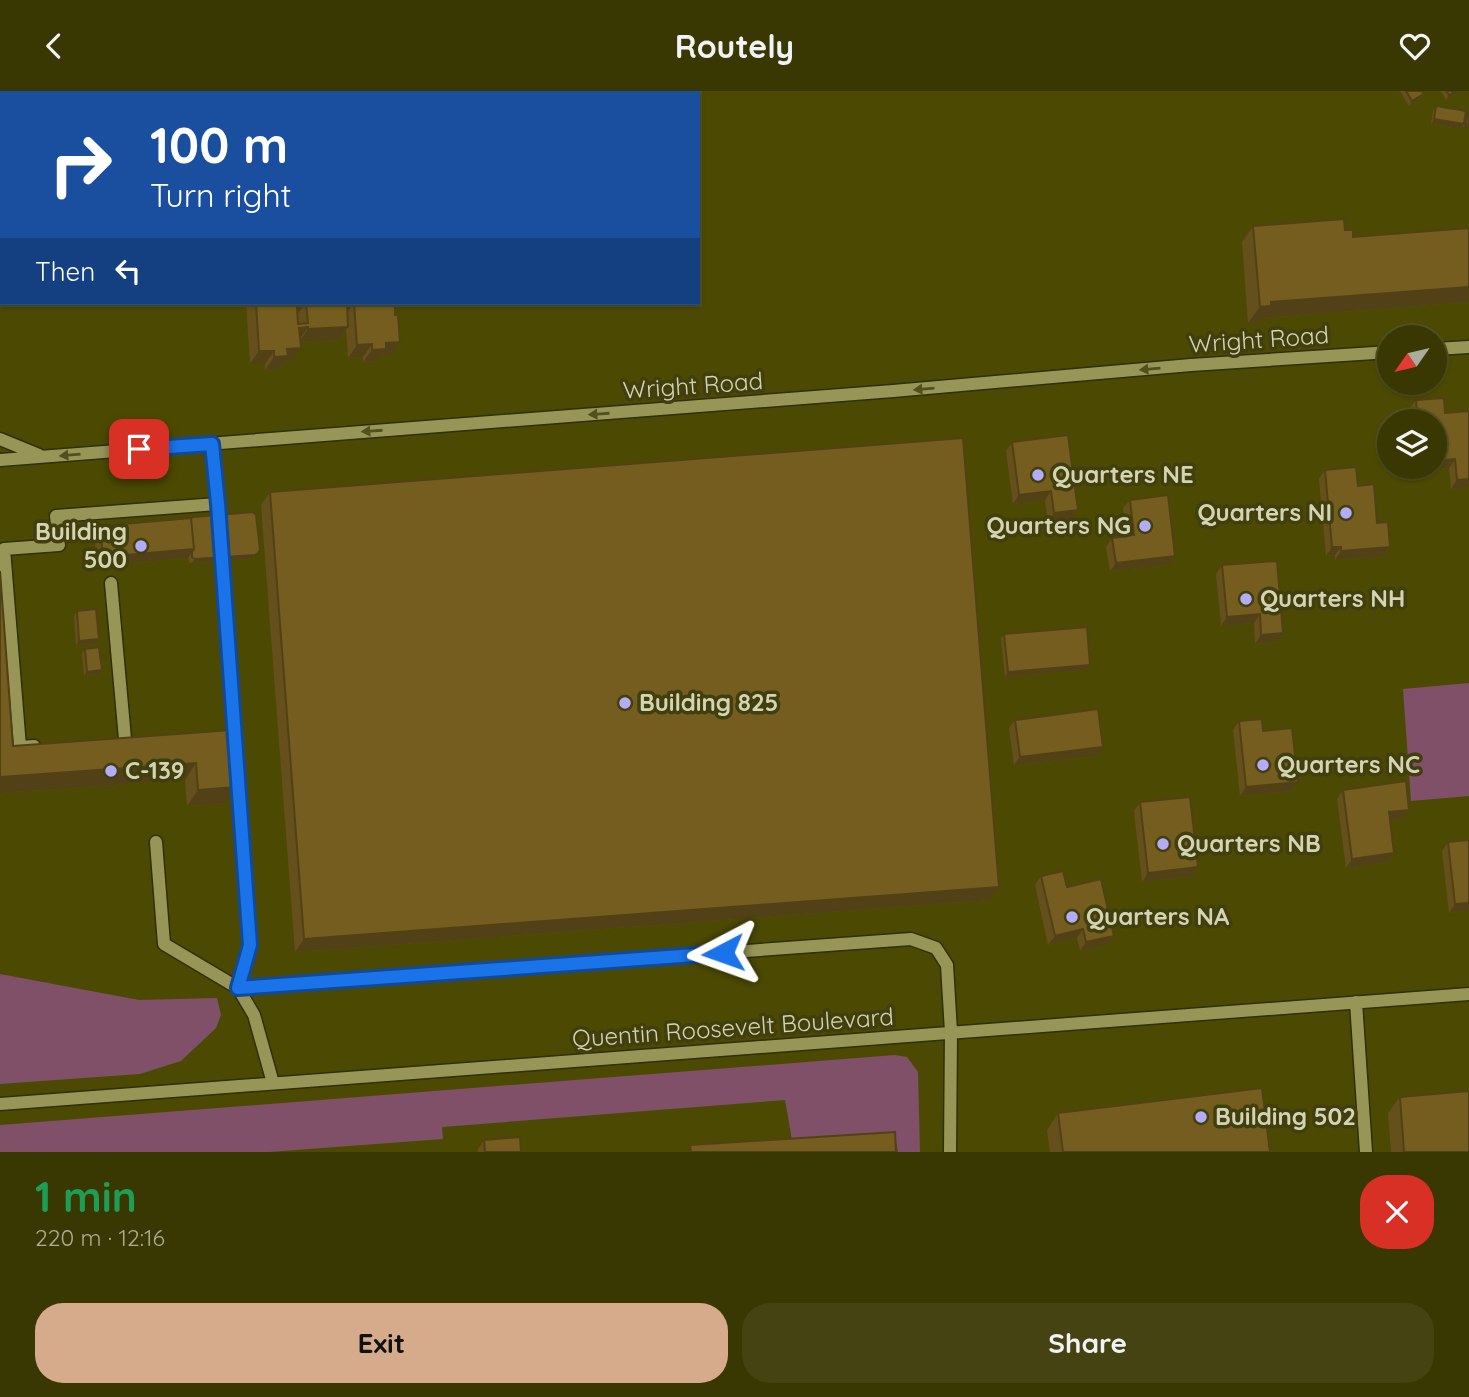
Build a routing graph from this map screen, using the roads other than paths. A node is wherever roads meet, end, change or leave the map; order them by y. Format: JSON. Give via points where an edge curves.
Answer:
{"nodes":[{"id":1,"x":1469,"y":347,"type":"edge"},
{"id":2,"x":1447,"y":348,"type":"edge"},
{"id":3,"x":1377,"y":353,"type":"edge"},
{"id":4,"x":0,"y":439,"type":"edge"},
{"id":5,"x":212,"y":444,"type":"junction"},
{"id":6,"x":43,"y":457,"type":"junction"},
{"id":7,"x":0,"y":460,"type":"edge"},
{"id":8,"x":218,"y":504,"type":"junction"},
{"id":9,"x":111,"y":583,"type":"dead end"},
{"id":10,"x":234,"y":730,"type":"junction"},
{"id":11,"x":220,"y":732,"type":"edge"},
{"id":12,"x":138,"y":738,"type":"edge"},
{"id":13,"x":46,"y":745,"type":"edge"},
{"id":14,"x":156,"y":842,"type":"dead end"},
{"id":15,"x":238,"y":988,"type":"junction"},
{"id":16,"x":1469,"y":994,"type":"edge"},
{"id":17,"x":1356,"y":1002,"type":"junction"},
{"id":18,"x":951,"y":1033,"type":"junction"},
{"id":19,"x":273,"y":1083,"type":"junction"},
{"id":20,"x":0,"y":1104,"type":"edge"},
{"id":21,"x":950,"y":1152,"type":"edge"},
{"id":22,"x":1366,"y":1152,"type":"edge"}],
"edges":[{"from":1,"to":2,"type":"street"},
{"from":3,"to":5,"type":"street","name":"Wright Road","one_way":true},
{"from":4,"to":6,"type":"street"},
{"from":5,"to":6,"type":"street","name":"Wright Road","one_way":true},
{"from":5,"to":8,"type":"street"},
{"from":6,"to":7,"type":"street","name":"Wright Road"},
{"from":8,"to":10,"type":"street"},
{"from":8,"to":13,"type":"street","via":[[57,516],[59,545],[4,549],[20,747]]},
{"from":9,"to":12,"type":"street","via":[[118,740]]},
{"from":10,"to":11,"type":"street"},
{"from":10,"to":15,"type":"street","via":[[250,945]]},
{"from":14,"to":15,"type":"street","via":[[164,944]]},
{"from":15,"to":18,"type":"street","via":[[911,939],[936,948],[947,964]]},
{"from":15,"to":19,"type":"street","via":[[254,1015]]},
{"from":16,"to":17,"type":"street","name":"Quentin Roosevelt Boulevard"},
{"from":17,"to":18,"type":"street","name":"Quentin Roosevelt Boulevard"},
{"from":17,"to":22,"type":"street"},
{"from":18,"to":19,"type":"street","name":"Quentin Roosevelt Boulevard"},
{"from":18,"to":21,"type":"street"},
{"from":19,"to":20,"type":"street","name":"Quentin Roosevelt Boulevard"}]}
